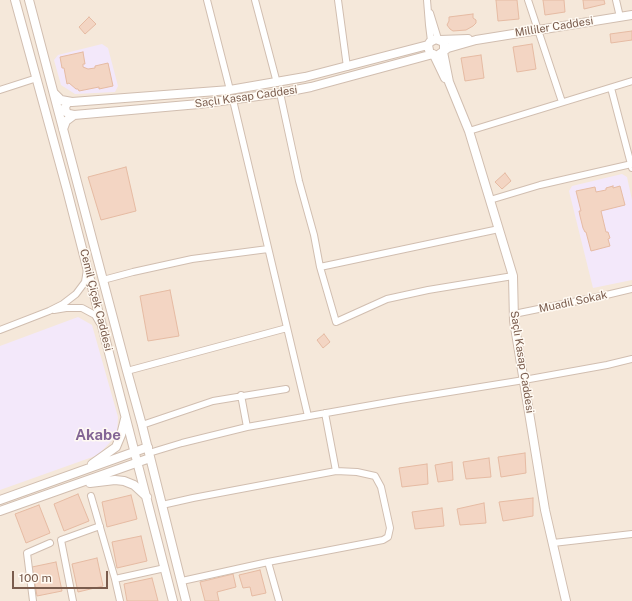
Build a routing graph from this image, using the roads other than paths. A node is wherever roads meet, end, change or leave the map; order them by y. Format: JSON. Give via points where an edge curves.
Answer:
{"nodes":[{"id":1,"x":15,"y":0,"type":"edge"},
{"id":2,"x":29,"y":0,"type":"edge"},
{"id":3,"x":207,"y":0,"type":"edge"},
{"id":4,"x":255,"y":0,"type":"edge"},
{"id":5,"x":338,"y":0,"type":"edge"},
{"id":6,"x":427,"y":0,"type":"edge"},
{"id":7,"x":528,"y":0,"type":"edge"},
{"id":8,"x":616,"y":0,"type":"edge"},
{"id":9,"x":632,"y":15,"type":"edge"},
{"id":10,"x":620,"y":17,"type":"junction"},
{"id":11,"x":537,"y":30,"type":"junction"},
{"id":12,"x":476,"y":40,"type":"junction"},
{"id":13,"x":434,"y":41,"type":"junction"},
{"id":14,"x":443,"y":51,"type":"junction"},
{"id":15,"x":434,"y":55,"type":"junction"},
{"id":16,"x":347,"y":67,"type":"junction"},
{"id":17,"x":37,"y":78,"type":"junction"},
{"id":18,"x":632,"y":81,"type":"edge"},
{"id":19,"x":449,"y":82,"type":"junction"},
{"id":20,"x":277,"y":83,"type":"junction"},
{"id":21,"x":611,"y":88,"type":"junction"},
{"id":22,"x":0,"y":90,"type":"edge"},
{"id":23,"x":230,"y":90,"type":"junction"},
{"id":24,"x":54,"y":93,"type":"junction"},
{"id":25,"x":280,"y":93,"type":"junction"},
{"id":26,"x":233,"y":100,"type":"junction"},
{"id":27,"x":68,"y":102,"type":"junction"},
{"id":28,"x":562,"y":102,"type":"junction"},
{"id":29,"x":74,"y":115,"type":"junction"},
{"id":30,"x":63,"y":130,"type":"junction"},
{"id":31,"x":469,"y":131,"type":"junction"},
{"id":32,"x":632,"y":165,"type":"edge"},
{"id":33,"x":490,"y":200,"type":"junction"},
{"id":34,"x":499,"y":229,"type":"junction"},
{"id":35,"x":268,"y":249,"type":"junction"},
{"id":36,"x":320,"y":266,"type":"junction"},
{"id":37,"x":87,"y":267,"type":"junction"},
{"id":38,"x":513,"y":276,"type":"junction"},
{"id":39,"x":103,"y":280,"type":"junction"},
{"id":40,"x":632,"y":289,"type":"edge"},
{"id":41,"x":49,"y":311,"type":"junction"},
{"id":42,"x":514,"y":314,"type":"junction"},
{"id":43,"x":287,"y":328,"type":"junction"},
{"id":44,"x":0,"y":330,"type":"edge"},
{"id":45,"x":104,"y":331,"type":"junction"},
{"id":46,"x":632,"y":359,"type":"edge"},
{"id":47,"x":127,"y":371,"type":"junction"},
{"id":48,"x":524,"y":380,"type":"junction"},
{"id":49,"x":286,"y":389,"type":"dead end"},
{"id":50,"x":241,"y":396,"type":"junction"},
{"id":51,"x":324,"y":413,"type":"junction"},
{"id":52,"x":125,"y":416,"type":"junction"},
{"id":53,"x":308,"y":416,"type":"junction"},
{"id":54,"x":142,"y":425,"type":"junction"},
{"id":55,"x":247,"y":427,"type":"junction"},
{"id":56,"x":135,"y":453,"type":"junction"},
{"id":57,"x":149,"y":453,"type":"junction"},
{"id":58,"x":138,"y":462,"type":"junction"},
{"id":59,"x":336,"y":471,"type":"junction"},
{"id":60,"x":79,"y":472,"type":"junction"},
{"id":61,"x":75,"y":484,"type":"junction"},
{"id":62,"x":91,"y":496,"type":"dead end"},
{"id":63,"x":147,"y":498,"type":"junction"},
{"id":64,"x":0,"y":500,"type":"edge"},
{"id":65,"x":162,"y":505,"type":"junction"},
{"id":66,"x":0,"y":511,"type":"edge"},
{"id":67,"x":100,"y":526,"type":"junction"},
{"id":68,"x":632,"y":534,"type":"edge"},
{"id":69,"x":50,"y":543,"type":"dead end"},
{"id":70,"x":553,"y":543,"type":"junction"},
{"id":71,"x":268,"y":562,"type":"junction"},
{"id":72,"x":165,"y":568,"type":"junction"},
{"id":73,"x":115,"y":579,"type":"junction"},
{"id":74,"x":182,"y":580,"type":"junction"},
{"id":75,"x":33,"y":601,"type":"edge"},
{"id":76,"x":73,"y":601,"type":"edge"},
{"id":77,"x":120,"y":601,"type":"edge"},
{"id":78,"x":173,"y":601,"type":"edge"},
{"id":79,"x":186,"y":601,"type":"edge"},
{"id":80,"x":279,"y":601,"type":"edge"},
{"id":81,"x":566,"y":601,"type":"edge"}],
"edges":[{"from":1,"to":17,"type":"street","name":"Cemil Çiçek Caddesi"},
{"from":2,"to":24,"type":"street","name":"Cemil Çiçek Caddesi"},
{"from":3,"to":23,"type":"street"},
{"from":4,"to":20,"type":"street"},
{"from":5,"to":16,"type":"street"},
{"from":6,"to":13,"type":"street"},
{"from":7,"to":11,"type":"street"},
{"from":8,"to":10,"type":"street"},
{"from":9,"to":10,"type":"street","name":"Milliler Caddesi"},
{"from":10,"to":11,"type":"street","name":"Milliler Caddesi"},
{"from":11,"to":12,"type":"street","name":"Milliler Caddesi"},
{"from":11,"to":28,"type":"street"},
{"from":12,"to":13,"type":"street","name":"Milliler Caddesi"},
{"from":12,"to":14,"type":"street","name":"Milliler Caddesi"},
{"from":13,"to":14,"type":"street","via":[[444,43]]},
{"from":13,"to":15,"type":"street","via":[[429,51]]},
{"from":13,"to":16,"type":"street","name":"Saçlı Kasap Caddesi"},
{"from":14,"to":15,"type":"street"},
{"from":14,"to":19,"type":"street","name":"Saçlı Kasap Caddesi"},
{"from":15,"to":19,"type":"street","name":"Saçlı Kasap Caddesi"},
{"from":15,"to":25,"type":"street","name":"Saçlı Kasap Caddesi"},
{"from":16,"to":20,"type":"street","name":"Saçlı Kasap Caddesi"},
{"from":17,"to":22,"type":"street"},
{"from":17,"to":37,"type":"street","name":"Cemil Çiçek Caddesi"},
{"from":18,"to":21,"type":"street"},
{"from":19,"to":31,"type":"street","name":"Saçlı Kasap Caddesi"},
{"from":20,"to":23,"type":"street","name":"Saçlı Kasap Caddesi"},
{"from":21,"to":28,"type":"street"},
{"from":21,"to":32,"type":"street"},
{"from":23,"to":27,"type":"street","name":"Saçlı Kasap Caddesi"},
{"from":24,"to":27,"type":"street","via":[[61,100]]},
{"from":24,"to":30,"type":"street","name":"Cemil Çiçek Caddesi"},
{"from":25,"to":26,"type":"street","name":"Saçlı Kasap Caddesi"},
{"from":25,"to":36,"type":"street"},
{"from":26,"to":29,"type":"street","name":"Saçlı Kasap Caddesi"},
{"from":26,"to":35,"type":"street"},
{"from":27,"to":29,"type":"street","via":[[66,112]]},
{"from":28,"to":31,"type":"street"},
{"from":29,"to":30,"type":"street","via":[[66,121]]},
{"from":30,"to":39,"type":"street","name":"Cemil Çiçek Caddesi"},
{"from":31,"to":33,"type":"street","name":"Saçlı Kasap Caddesi"},
{"from":32,"to":33,"type":"street","via":[[540,185]]},
{"from":33,"to":34,"type":"street","name":"Saçlı Kasap Caddesi"},
{"from":34,"to":36,"type":"street"},
{"from":34,"to":38,"type":"street","name":"Saçlı Kasap Caddesi"},
{"from":35,"to":39,"type":"street","via":[[192,259]]},
{"from":35,"to":43,"type":"street"},
{"from":36,"to":38,"type":"street","via":[[336,322],[387,299]]},
{"from":37,"to":41,"type":"street","via":[[85,282],[76,294]]},
{"from":37,"to":45,"type":"street","name":"Cemil Çiçek Caddesi"},
{"from":38,"to":42,"type":"street","name":"Saçlı Kasap Caddesi"},
{"from":39,"to":47,"type":"street","name":"Cemil Çiçek Caddesi"},
{"from":40,"to":42,"type":"street","name":"Muadil Sokak"},
{"from":41,"to":44,"type":"street"},
{"from":41,"to":45,"type":"street","via":[[82,308],[95,315]]},
{"from":42,"to":48,"type":"street","name":"Saçlı Kasap Caddesi"},
{"from":43,"to":47,"type":"street"},
{"from":43,"to":53,"type":"street"},
{"from":45,"to":52,"type":"street","name":"Cemil Çiçek Caddesi"},
{"from":46,"to":48,"type":"street"},
{"from":47,"to":54,"type":"street","name":"Cemil Çiçek Caddesi"},
{"from":48,"to":51,"type":"street"},
{"from":48,"to":70,"type":"street","name":"Saçlı Kasap Caddesi","via":[[545,510]]},
{"from":49,"to":50,"type":"street"},
{"from":50,"to":54,"type":"street","via":[[213,401]]},
{"from":50,"to":55,"type":"street"},
{"from":51,"to":53,"type":"street"},
{"from":51,"to":59,"type":"street"},
{"from":52,"to":56,"type":"street","name":"Cemil Çiçek Caddesi"},
{"from":52,"to":60,"type":"street","via":[[116,447]]},
{"from":53,"to":55,"type":"street"},
{"from":54,"to":57,"type":"street","name":"Cemil Çiçek Caddesi"},
{"from":55,"to":57,"type":"street"},
{"from":56,"to":57,"type":"street"},
{"from":56,"to":58,"type":"street","name":"Cemil Çiçek Caddesi"},
{"from":56,"to":60,"type":"street"},
{"from":57,"to":58,"type":"street"},
{"from":57,"to":65,"type":"street","name":"Cemil Çiçek Caddesi"},
{"from":58,"to":61,"type":"street"},
{"from":58,"to":63,"type":"street","name":"Cemil Çiçek Caddesi"},
{"from":59,"to":65,"type":"street"},
{"from":59,"to":71,"type":"street","via":[[376,476],[389,521],[388,537]]},
{"from":60,"to":64,"type":"street"},
{"from":61,"to":63,"type":"street","via":[[124,481],[134,485]]},
{"from":61,"to":66,"type":"street"},
{"from":62,"to":67,"type":"street"},
{"from":63,"to":72,"type":"street","name":"Cemil Çiçek Caddesi"},
{"from":65,"to":74,"type":"street","name":"Cemil Çiçek Caddesi"},
{"from":67,"to":73,"type":"street"},
{"from":67,"to":76,"type":"street","via":[[61,540]]},
{"from":68,"to":70,"type":"street"},
{"from":69,"to":75,"type":"street","via":[[27,553]]},
{"from":70,"to":81,"type":"street","name":"Saçlı Kasap Caddesi"},
{"from":71,"to":74,"type":"street"},
{"from":71,"to":80,"type":"street"},
{"from":72,"to":73,"type":"street"},
{"from":72,"to":78,"type":"street","name":"Cemil Çiçek Caddesi"},
{"from":73,"to":77,"type":"street"},
{"from":74,"to":79,"type":"street","name":"Cemil Çiçek Caddesi"}]}
